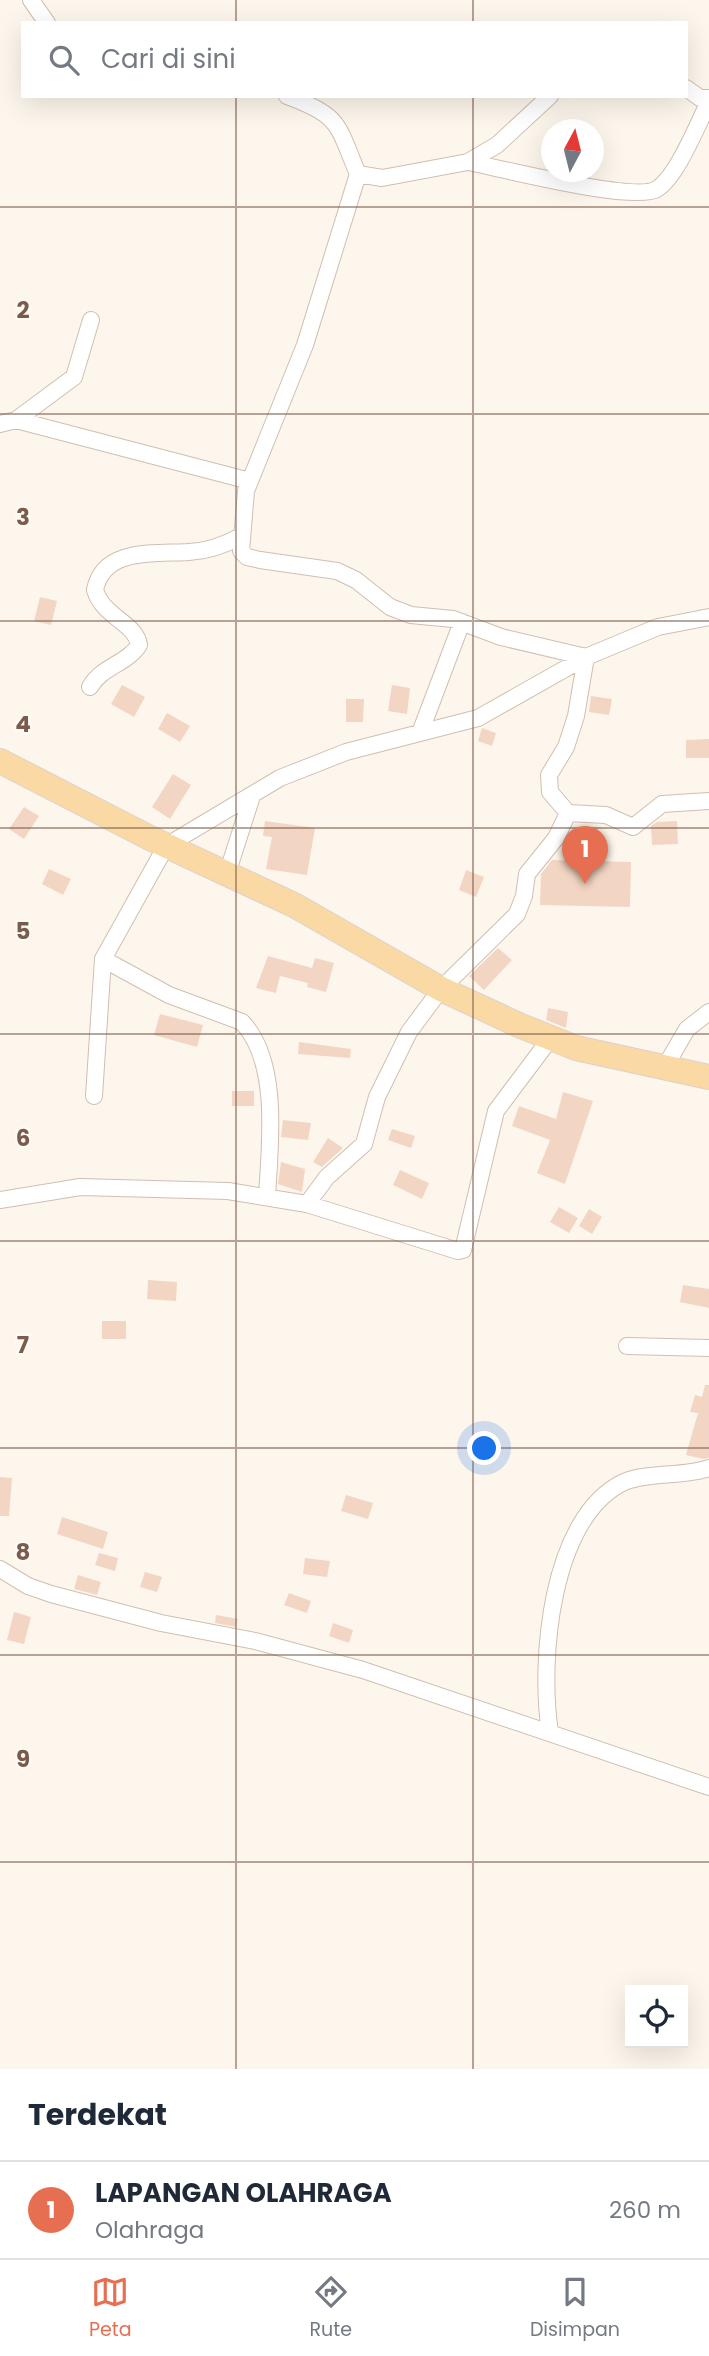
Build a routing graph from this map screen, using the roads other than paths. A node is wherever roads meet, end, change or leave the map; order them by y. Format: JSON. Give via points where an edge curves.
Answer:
{"nodes":[{"id":1,"x":31,"y":0,"type":"edge"},
{"id":2,"x":46,"y":21,"type":"edge"},
{"id":3,"x":688,"y":90,"type":"edge"},
{"id":4,"x":292,"y":98,"type":"edge"},
{"id":5,"x":548,"y":98,"type":"edge"},
{"id":6,"x":709,"y":100,"type":"edge"},
{"id":7,"x":468,"y":162,"type":"junction"},
{"id":8,"x":358,"y":174,"type":"junction"},
{"id":9,"x":90,"y":320,"type":"dead end"},
{"id":10,"x":8,"y":422,"type":"edge"},
{"id":11,"x":250,"y":481,"type":"junction"},
{"id":12,"x":241,"y":536,"type":"junction"},
{"id":13,"x":709,"y":617,"type":"edge"},
{"id":14,"x":462,"y":622,"type":"junction"},
{"id":15,"x":586,"y":657,"type":"junction"},
{"id":16,"x":90,"y":687,"type":"dead end"},
{"id":17,"x":420,"y":733,"type":"junction"},
{"id":18,"x":0,"y":761,"type":"edge"},
{"id":19,"x":252,"y":796,"type":"junction"},
{"id":20,"x":709,"y":801,"type":"edge"},
{"id":21,"x":568,"y":813,"type":"junction"},
{"id":22,"x":166,"y":846,"type":"junction"},
{"id":23,"x":228,"y":874,"type":"junction"},
{"id":24,"x":103,"y":959,"type":"junction"},
{"id":25,"x":441,"y":989,"type":"junction"},
{"id":26,"x":709,"y":1012,"type":"edge"},
{"id":27,"x":550,"y":1039,"type":"junction"},
{"id":28,"x":666,"y":1065,"type":"junction"},
{"id":29,"x":709,"y":1077,"type":"edge"},
{"id":30,"x":94,"y":1097,"type":"dead end"},
{"id":31,"x":267,"y":1196,"type":"junction"},
{"id":32,"x":0,"y":1200,"type":"edge"},
{"id":33,"x":307,"y":1203,"type":"junction"},
{"id":34,"x":627,"y":1346,"type":"dead end"},
{"id":35,"x":709,"y":1348,"type":"edge"},
{"id":36,"x":709,"y":1468,"type":"edge"},
{"id":37,"x":0,"y":1569,"type":"edge"},
{"id":38,"x":550,"y":1732,"type":"junction"},
{"id":39,"x":709,"y":1787,"type":"edge"}],
"edges":[{"from":1,"to":2,"type":"street"},
{"from":3,"to":6,"type":"street"},
{"from":4,"to":8,"type":"street","via":[[317,108],[340,127]]},
{"from":5,"to":7,"type":"street","via":[[497,145]]},
{"from":6,"to":7,"type":"street","via":[[679,160],[651,192],[611,190]]},
{"from":7,"to":8,"type":"street","via":[[382,178]]},
{"from":8,"to":11,"type":"street","via":[[305,345]]},
{"from":9,"to":10,"type":"street","via":[[74,377]]},
{"from":10,"to":11,"type":"street"},
{"from":11,"to":12,"type":"street"},
{"from":12,"to":14,"type":"street","via":[[241,551],[247,557],[337,571],[399,612]]},
{"from":12,"to":16,"type":"street","via":[[206,550],[137,554],[105,568],[95,590],[100,603],[132,631],[139,645],[105,669]]},
{"from":13,"to":15,"type":"street","via":[[658,627]]},
{"from":14,"to":15,"type":"street"},
{"from":14,"to":17,"type":"street"},
{"from":15,"to":17,"type":"street","via":[[478,718]]},
{"from":15,"to":21,"type":"street","via":[[573,727],[562,757],[549,775],[550,792]]},
{"from":17,"to":19,"type":"street","via":[[345,752],[280,778]]},
{"from":18,"to":22,"type":"main road"},
{"from":19,"to":22,"type":"street"},
{"from":19,"to":23,"type":"street"},
{"from":20,"to":21,"type":"street","via":[[662,804],[633,827],[606,815]]},
{"from":21,"to":25,"type":"street","via":[[556,838],[527,874],[517,914]]},
{"from":22,"to":23,"type":"main road"},
{"from":22,"to":24,"type":"street"},
{"from":23,"to":25,"type":"main road","via":[[294,905]]},
{"from":24,"to":30,"type":"street"},
{"from":24,"to":31,"type":"street","via":[[169,995],[242,1022],[250,1031],[262,1054],[271,1123]]},
{"from":25,"to":27,"type":"main road"},
{"from":25,"to":33,"type":"street","via":[[398,1051],[377,1097],[364,1144],[327,1177]]},
{"from":26,"to":28,"type":"street","via":[[687,1029]]},
{"from":27,"to":28,"type":"main road"},
{"from":27,"to":33,"type":"street","via":[[496,1111],[463,1250]]},
{"from":28,"to":29,"type":"main road"},
{"from":31,"to":32,"type":"street","via":[[80,1188]]},
{"from":31,"to":33,"type":"street"},
{"from":34,"to":35,"type":"street"},
{"from":36,"to":38,"type":"street","via":[[624,1483],[599,1501],[578,1529],[551,1621],[545,1692]]},
{"from":37,"to":38,"type":"street","via":[[51,1594],[363,1670]]},
{"from":38,"to":39,"type":"street"}]}
